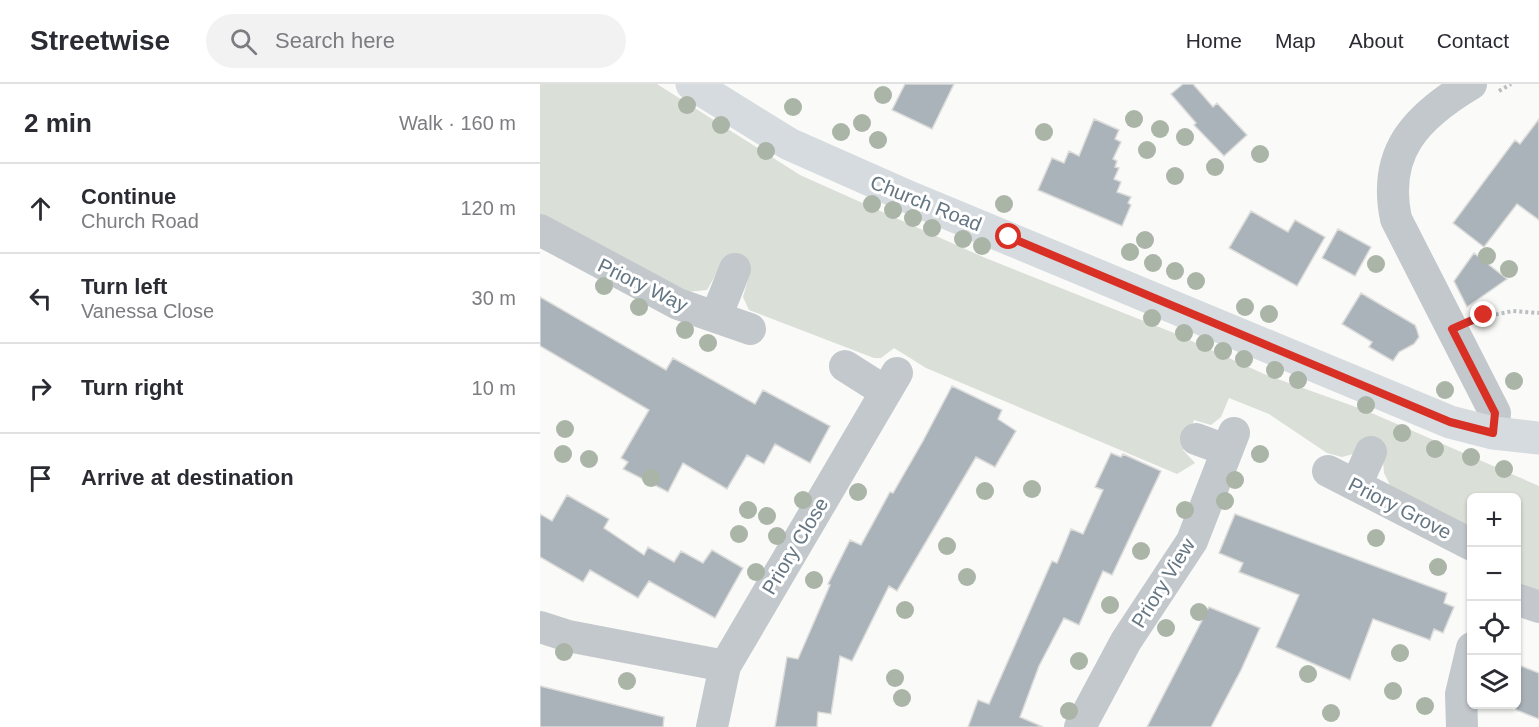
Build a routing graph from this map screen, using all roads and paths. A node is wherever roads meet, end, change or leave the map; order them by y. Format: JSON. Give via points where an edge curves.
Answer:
{"nodes":[{"id":1,"x":692,"y":84,"type":"edge"},
{"id":2,"x":1511,"y":84,"type":"edge"},
{"id":3,"x":1483,"y":89,"type":"edge"},
{"id":4,"x":540,"y":230,"type":"edge"},
{"id":5,"x":735,"y":269,"type":"dead end"},
{"id":6,"x":1539,"y":313,"type":"edge"},
{"id":7,"x":716,"y":317,"type":"junction"},
{"id":8,"x":750,"y":329,"type":"dead end"},
{"id":9,"x":1452,"y":329,"type":"junction"},
{"id":10,"x":845,"y":366,"type":"dead end"},
{"id":11,"x":1493,"y":433,"type":"junction"},
{"id":12,"x":1539,"y":438,"type":"edge"},
{"id":13,"x":1196,"y":440,"type":"dead end"},
{"id":14,"x":1371,"y":452,"type":"dead end"},
{"id":15,"x":1328,"y":471,"type":"dead end"},
{"id":16,"x":1356,"y":485,"type":"junction"},
{"id":17,"x":1467,"y":542,"type":"edge"},
{"id":18,"x":1521,"y":601,"type":"edge"},
{"id":19,"x":1539,"y":607,"type":"edge"},
{"id":20,"x":540,"y":627,"type":"edge"},
{"id":21,"x":1470,"y":655,"type":"edge"},
{"id":22,"x":725,"y":666,"type":"junction"},
{"id":23,"x":712,"y":727,"type":"edge"},
{"id":24,"x":1080,"y":727,"type":"edge"},
{"id":25,"x":1462,"y":727,"type":"edge"}],
"edges":[{"from":1,"to":11,"type":"street","name":"Church Road","via":[[789,144],[911,198],[1450,422]]},
{"from":2,"to":3,"type":"path"},
{"from":3,"to":9,"type":"street","via":[[1442,103],[1415,127],[1400,147],[1391,183],[1396,219]]},
{"from":4,"to":7,"type":"street","name":"Priory Way","via":[[678,304]]},
{"from":5,"to":7,"type":"street"},
{"from":6,"to":9,"type":"path","via":[[1484,315]]},
{"from":7,"to":8,"type":"street","name":"Priory Way"},
{"from":9,"to":11,"type":"street","via":[[1495,413]]},
{"from":10,"to":22,"type":"street","name":"Priory Close","via":[[892,382]]},
{"from":11,"to":12,"type":"street","name":"Church Road"},
{"from":13,"to":24,"type":"street","name":"Priory View","via":[[1230,442],[1192,541],[1126,641]]},
{"from":14,"to":16,"type":"street"},
{"from":15,"to":16,"type":"street","name":"Priory Grove"},
{"from":16,"to":17,"type":"street","name":"Priory Grove"},
{"from":18,"to":19,"type":"street"},
{"from":20,"to":22,"type":"street","via":[[568,636]]},
{"from":21,"to":25,"type":"street","via":[[1461,694]]},
{"from":22,"to":23,"type":"street","name":"Priory Close"}]}
